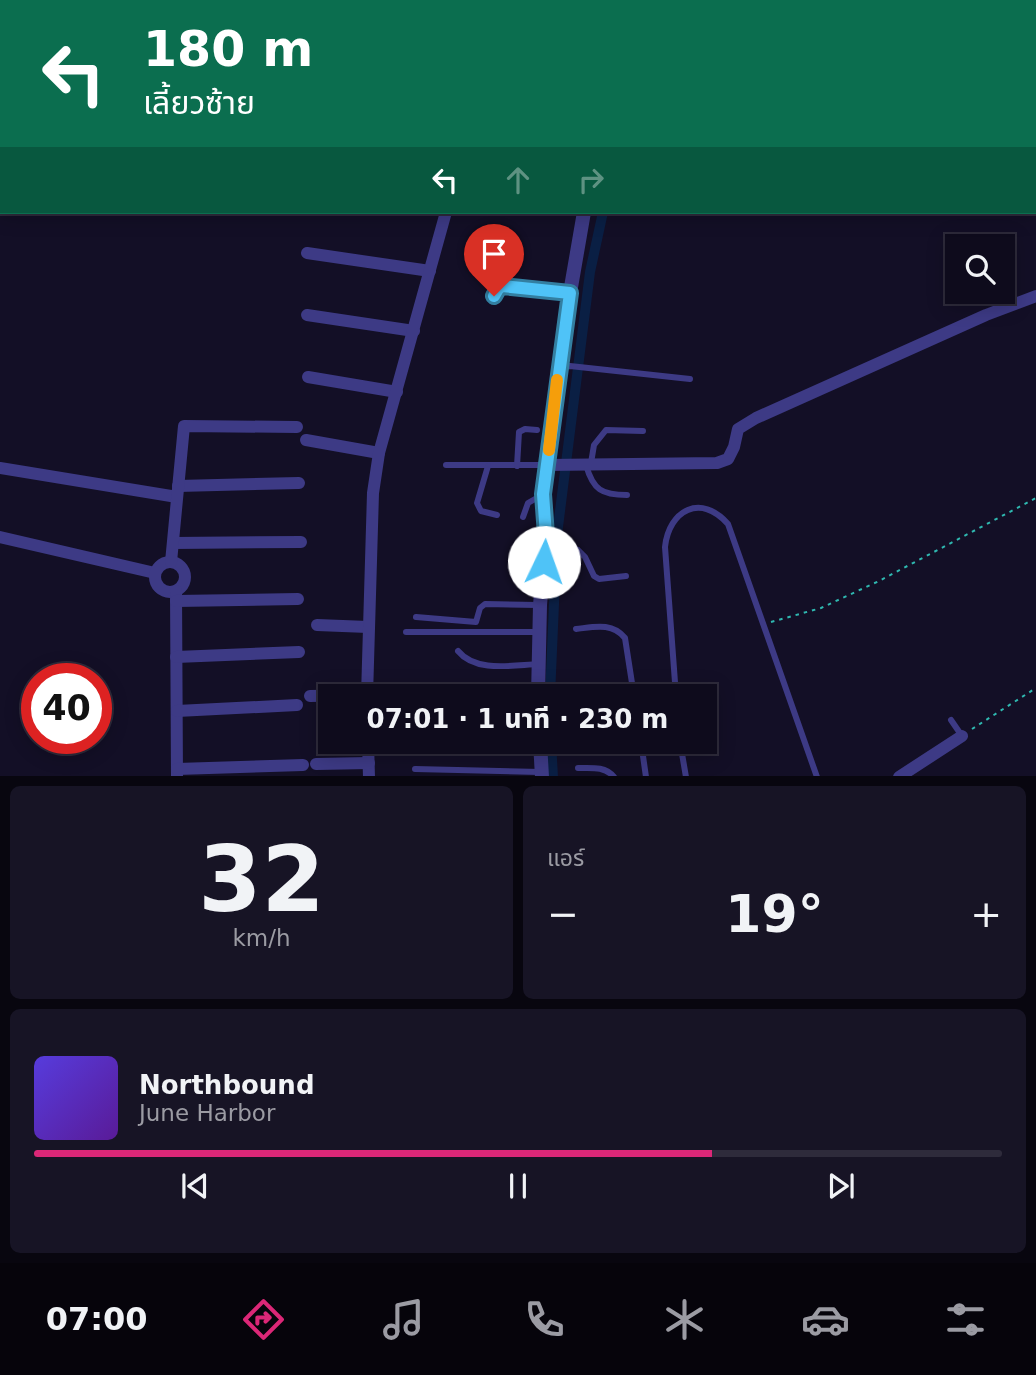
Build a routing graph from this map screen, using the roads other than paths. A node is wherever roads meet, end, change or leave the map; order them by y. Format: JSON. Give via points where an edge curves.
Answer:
{"nodes":[{"id":1,"x":445,"y":214,"type":"edge"},
{"id":2,"x":584,"y":214,"type":"edge"},
{"id":3,"x":307,"y":253,"type":"dead end"},
{"id":4,"x":430,"y":271,"type":"junction"},
{"id":5,"x":570,"y":293,"type":"junction"},
{"id":6,"x":494,"y":296,"type":"dead end"},
{"id":7,"x":1036,"y":296,"type":"edge"},
{"id":8,"x":307,"y":314,"type":"dead end"},
{"id":9,"x":414,"y":331,"type":"junction"},
{"id":10,"x":564,"y":368,"type":"junction"},
{"id":11,"x":308,"y":377,"type":"dead end"},
{"id":12,"x":690,"y":379,"type":"dead end"},
{"id":13,"x":397,"y":392,"type":"junction"},
{"id":14,"x":297,"y":427,"type":"dead end"},
{"id":15,"x":537,"y":430,"type":"dead end"},
{"id":16,"x":643,"y":431,"type":"dead end"},
{"id":17,"x":306,"y":440,"type":"dead end"},
{"id":18,"x":379,"y":453,"type":"junction"},
{"id":19,"x":586,"y":464,"type":"junction"},
{"id":20,"x":446,"y":465,"type":"dead end"},
{"id":21,"x":547,"y":465,"type":"junction"},
{"id":22,"x":488,"y":466,"type":"junction"},
{"id":23,"x":517,"y":466,"type":"junction"},
{"id":24,"x":0,"y":468,"type":"edge"},
{"id":25,"x":299,"y":483,"type":"dead end"},
{"id":26,"x":177,"y":491,"type":"junction"},
{"id":27,"x":543,"y":494,"type":"junction"},
{"id":28,"x":627,"y":495,"type":"dead end"},
{"id":29,"x":497,"y":515,"type":"dead end"},
{"id":30,"x":523,"y":517,"type":"dead end"},
{"id":31,"x":0,"y":537,"type":"edge"},
{"id":32,"x":550,"y":541,"type":"junction"},
{"id":33,"x":301,"y":542,"type":"dead end"},
{"id":34,"x":173,"y":543,"type":"junction"},
{"id":35,"x":171,"y":562,"type":"junction"},
{"id":36,"x":155,"y":573,"type":"junction"},
{"id":37,"x":626,"y":576,"type":"dead end"},
{"id":38,"x":176,"y":596,"type":"junction"},
{"id":39,"x":298,"y":600,"type":"dead end"},
{"id":40,"x":540,"y":605,"type":"junction"},
{"id":41,"x":416,"y":617,"type":"dead end"},
{"id":42,"x":317,"y":625,"type":"dead end"},
{"id":43,"x":368,"y":627,"type":"junction"},
{"id":44,"x":576,"y":629,"type":"dead end"},
{"id":45,"x":405,"y":632,"type":"dead end"},
{"id":46,"x":539,"y":632,"type":"junction"},
{"id":47,"x":458,"y":651,"type":"dead end"},
{"id":48,"x":299,"y":652,"type":"dead end"},
{"id":49,"x":176,"y":657,"type":"junction"},
{"id":50,"x":538,"y":664,"type":"junction"},
{"id":51,"x":367,"y":684,"type":"edge"},
{"id":52,"x":538,"y":684,"type":"edge"},
{"id":53,"x":632,"y":684,"type":"edge"},
{"id":54,"x":675,"y":684,"type":"edge"},
{"id":55,"x":310,"y":696,"type":"dead end"},
{"id":56,"x":318,"y":696,"type":"edge"},
{"id":57,"x":297,"y":705,"type":"dead end"},
{"id":58,"x":177,"y":711,"type":"junction"},
{"id":59,"x":951,"y":720,"type":"dead end"},
{"id":60,"x":962,"y":736,"type":"joint"},
{"id":61,"x":541,"y":754,"type":"edge"},
{"id":62,"x":643,"y":754,"type":"edge"},
{"id":63,"x":683,"y":754,"type":"edge"},
{"id":64,"x":578,"y":768,"type":"dead end"},
{"id":65,"x":415,"y":769,"type":"dead end"},
{"id":66,"x":369,"y":770,"type":"edge"},
{"id":67,"x":177,"y":773,"type":"edge"},
{"id":68,"x":542,"y":774,"type":"edge"},
{"id":69,"x":614,"y":776,"type":"edge"},
{"id":70,"x":646,"y":776,"type":"edge"},
{"id":71,"x":686,"y":776,"type":"edge"},
{"id":72,"x":817,"y":776,"type":"edge"},
{"id":73,"x":899,"y":776,"type":"edge"}],
"edges":[{"from":1,"to":4,"type":"street"},
{"from":2,"to":5,"type":"street"},
{"from":3,"to":4,"type":"street"},
{"from":4,"to":9,"type":"street"},
{"from":5,"to":6,"type":"lane","via":[[502,286]]},
{"from":5,"to":10,"type":"street"},
{"from":7,"to":19,"type":"street","via":[[756,418],[738,429],[728,458],[717,463]]},
{"from":8,"to":9,"type":"street"},
{"from":9,"to":13,"type":"street"},
{"from":10,"to":12,"type":"lane"},
{"from":10,"to":21,"type":"street"},
{"from":11,"to":13,"type":"street"},
{"from":13,"to":18,"type":"street"},
{"from":14,"to":26,"type":"street","via":[[184,426]]},
{"from":15,"to":23,"type":"lane","via":[[519,432]]},
{"from":16,"to":19,"type":"lane","via":[[606,430]]},
{"from":17,"to":18,"type":"street"},
{"from":18,"to":43,"type":"street"},
{"from":19,"to":21,"type":"street"},
{"from":19,"to":28,"type":"lane","via":[[596,488],[609,495]]},
{"from":20,"to":22,"type":"lane"},
{"from":21,"to":23,"type":"lane"},
{"from":21,"to":27,"type":"street"},
{"from":22,"to":23,"type":"lane"},
{"from":22,"to":29,"type":"lane","via":[[477,503],[481,511]]},
{"from":24,"to":26,"type":"street"},
{"from":25,"to":26,"type":"street"},
{"from":26,"to":34,"type":"street"},
{"from":27,"to":30,"type":"lane","via":[[528,503]]},
{"from":27,"to":32,"type":"street"},
{"from":31,"to":36,"type":"street"},
{"from":32,"to":37,"type":"lane","via":[[569,546],[584,557],[599,579]]},
{"from":32,"to":40,"type":"street"},
{"from":33,"to":34,"type":"street"},
{"from":34,"to":35,"type":"street"},
{"from":35,"to":36,"type":"street","via":[[161,564]]},
{"from":35,"to":38,"type":"street","via":[[185,575]]},
{"from":36,"to":38,"type":"street","via":[[158,587]]},
{"from":38,"to":39,"type":"street"},
{"from":38,"to":49,"type":"street"},
{"from":40,"to":41,"type":"lane","via":[[485,604],[476,622]]},
{"from":40,"to":46,"type":"street"},
{"from":42,"to":43,"type":"street"},
{"from":43,"to":51,"type":"street"},
{"from":44,"to":53,"type":"lane","via":[[611,627],[621,633]]},
{"from":45,"to":46,"type":"lane"},
{"from":46,"to":50,"type":"street"},
{"from":47,"to":50,"type":"lane","via":[[475,664]]},
{"from":48,"to":49,"type":"street"},
{"from":49,"to":58,"type":"street"},
{"from":50,"to":52,"type":"street"},
{"from":54,"to":72,"type":"lane","via":[[666,533],[679,515],[701,506],[712,509],[728,524]]},
{"from":55,"to":56,"type":"street"},
{"from":57,"to":58,"type":"street"},
{"from":58,"to":67,"type":"street"},
{"from":59,"to":60,"type":"lane"},
{"from":60,"to":73,"type":"street"},
{"from":61,"to":68,"type":"street"},
{"from":62,"to":70,"type":"lane"},
{"from":63,"to":71,"type":"lane"},
{"from":64,"to":69,"type":"lane","via":[[610,771]]},
{"from":65,"to":68,"type":"lane"},
{"from":66,"to":67,"type":"street","via":[[309,764]]}]}
